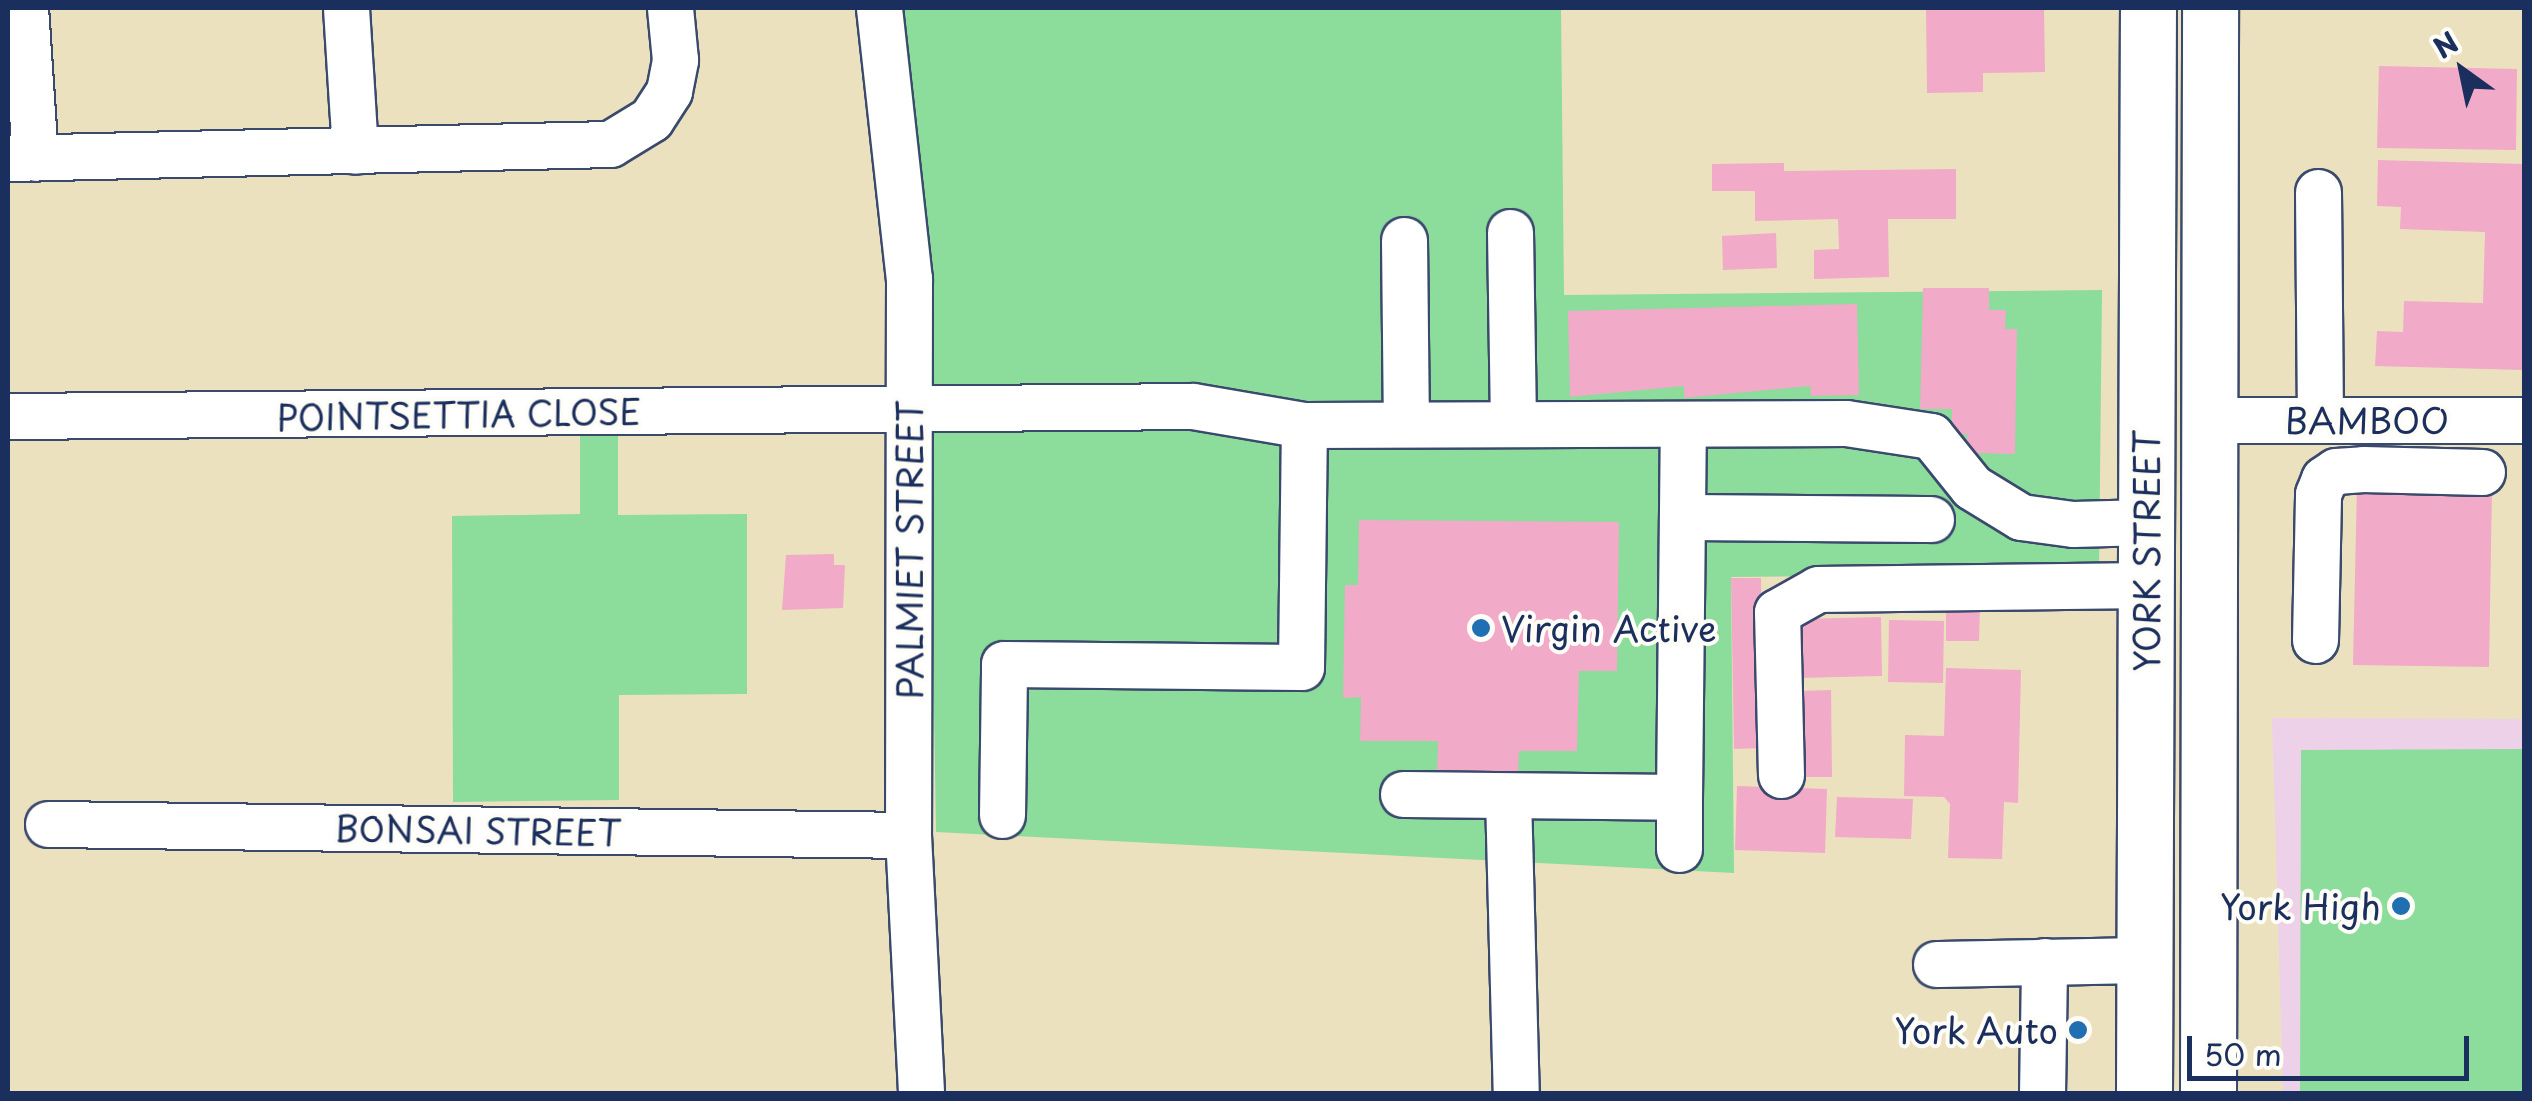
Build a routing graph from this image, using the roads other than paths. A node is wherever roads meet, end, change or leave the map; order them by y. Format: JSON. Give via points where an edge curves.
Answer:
{"nodes":[{"id":1,"x":25,"y":8,"type":"edge"},
{"id":2,"x":346,"y":8,"type":"edge"},
{"id":3,"x":670,"y":8,"type":"edge"},
{"id":4,"x":879,"y":8,"type":"edge"},
{"id":5,"x":2148,"y":8,"type":"edge"},
{"id":6,"x":2210,"y":8,"type":"edge"},
{"id":7,"x":356,"y":151,"type":"junction"},
{"id":8,"x":21,"y":158,"type":"edge"},
{"id":9,"x":2318,"y":192,"type":"dead end"},
{"id":10,"x":1510,"y":232,"type":"dead end"},
{"id":11,"x":1404,"y":240,"type":"dead end"},
{"id":12,"x":910,"y":405,"type":"junction"},
{"id":13,"x":8,"y":416,"type":"edge"},
{"id":14,"x":2209,"y":420,"type":"junction"},
{"id":15,"x":2320,"y":420,"type":"junction"},
{"id":16,"x":2440,"y":420,"type":"junction"},
{"id":17,"x":2524,"y":420,"type":"edge"},
{"id":18,"x":1406,"y":422,"type":"junction"},
{"id":19,"x":1513,"y":424,"type":"junction"},
{"id":20,"x":1304,"y":425,"type":"junction"},
{"id":21,"x":1684,"y":429,"type":"junction"},
{"id":22,"x":1682,"y":517,"type":"junction"},
{"id":23,"x":1931,"y":519,"type":"dead end"},
{"id":24,"x":2147,"y":522,"type":"junction"},
{"id":25,"x":2146,"y":585,"type":"junction"},
{"id":26,"x":2316,"y":640,"type":"dead end"},
{"id":27,"x":1781,"y":774,"type":"dead end"},
{"id":28,"x":1403,"y":794,"type":"dead end"},
{"id":29,"x":1508,"y":796,"type":"junction"},
{"id":30,"x":1679,"y":797,"type":"junction"},
{"id":31,"x":1002,"y":816,"type":"dead end"},
{"id":32,"x":48,"y":824,"type":"dead end"},
{"id":33,"x":908,"y":835,"type":"junction"},
{"id":34,"x":1678,"y":849,"type":"dead end"},
{"id":35,"x":2044,"y":960,"type":"junction"},
{"id":36,"x":2144,"y":960,"type":"junction"},
{"id":37,"x":1936,"y":964,"type":"dead end"},
{"id":38,"x":921,"y":1094,"type":"edge"},
{"id":39,"x":1516,"y":1094,"type":"edge"},
{"id":40,"x":2042,"y":1094,"type":"edge"},
{"id":41,"x":2144,"y":1094,"type":"edge"},
{"id":42,"x":2208,"y":1094,"type":"edge"}],
"edges":[{"from":1,"to":8,"type":"street"},
{"from":2,"to":7,"type":"street"},
{"from":3,"to":7,"type":"street","via":[[675,60],[669,91],[627,139],[568,150]]},
{"from":4,"to":12,"type":"street","name":"PALMIET STREET","via":[[909,278]]},
{"from":5,"to":24,"type":"main road","name":"YORK STREET"},
{"from":6,"to":14,"type":"main road","name":"YORK STREET"},
{"from":7,"to":8,"type":"street"},
{"from":9,"to":15,"type":"street"},
{"from":10,"to":19,"type":"street"},
{"from":11,"to":18,"type":"street"},
{"from":12,"to":13,"type":"street","name":"POINTSETTIA CLOSE"},
{"from":12,"to":20,"type":"street","name":"POINTSETTIA CLOSE","via":[[1193,406]]},
{"from":12,"to":33,"type":"street","name":"PALMIET STREET"},
{"from":14,"to":15,"type":"street","name":"BAMBOO"},
{"from":14,"to":42,"type":"main road","name":"YORK STREET"},
{"from":15,"to":16,"type":"street","name":"BAMBOO"},
{"from":16,"to":17,"type":"street","name":"BAMBOO"},
{"from":16,"to":26,"type":"street","via":[[2462,472],[2350,470],[2324,480],[2318,494]]},
{"from":18,"to":19,"type":"street","name":"POINTSETTIA CLOSE"},
{"from":18,"to":20,"type":"street","name":"POINTSETTIA CLOSE"},
{"from":19,"to":21,"type":"street","name":"POINTSETTIA CLOSE"},
{"from":20,"to":31,"type":"street","via":[[1301,667],[1004,664]]},
{"from":21,"to":22,"type":"street"},
{"from":21,"to":24,"type":"street","name":"POINTSETTIA CLOSE","via":[[1903,428],[1930,436],[1972,486],[2020,517]]},
{"from":22,"to":23,"type":"street"},
{"from":22,"to":30,"type":"street"},
{"from":24,"to":25,"type":"main road","name":"YORK STREET"},
{"from":25,"to":27,"type":"street","via":[[1818,589],[1777,612]]},
{"from":25,"to":36,"type":"main road","name":"YORK STREET"},
{"from":28,"to":29,"type":"street"},
{"from":29,"to":30,"type":"street"},
{"from":29,"to":39,"type":"street"},
{"from":30,"to":34,"type":"street"},
{"from":32,"to":33,"type":"street","name":"BONSAI STREET"},
{"from":33,"to":38,"type":"street","name":"PALMIET STREET"},
{"from":35,"to":36,"type":"street"},
{"from":35,"to":37,"type":"street"},
{"from":35,"to":40,"type":"street"},
{"from":36,"to":41,"type":"main road","name":"YORK STREET"}]}
